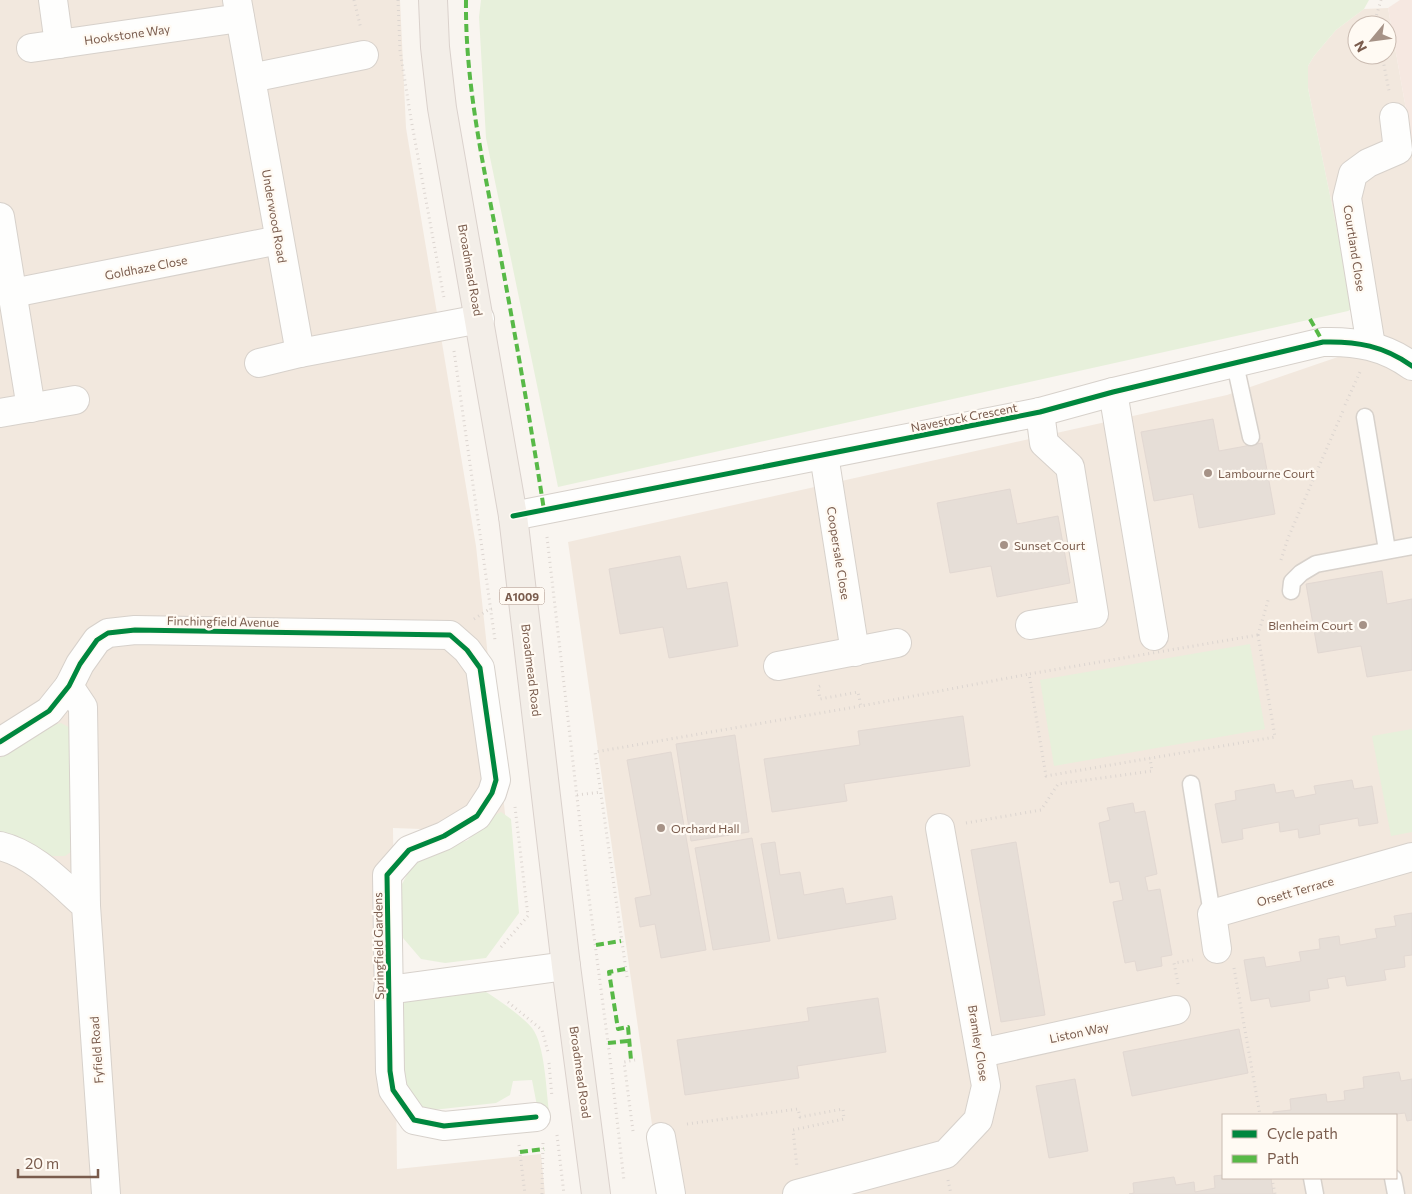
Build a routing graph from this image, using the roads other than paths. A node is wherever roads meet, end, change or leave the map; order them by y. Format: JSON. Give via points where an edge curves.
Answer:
{"nodes":[{"id":1,"x":53,"y":0,"type":"edge"},
{"id":2,"x":433,"y":0,"type":"edge"},
{"id":3,"x":238,"y":9,"type":"edge"},
{"id":4,"x":59,"y":44,"type":"junction"},
{"id":5,"x":31,"y":48,"type":"dead end"},
{"id":6,"x":364,"y":55,"type":"dead end"},
{"id":7,"x":251,"y":78,"type":"junction"},
{"id":8,"x":1394,"y":117,"type":"road end"},
{"id":9,"x":0,"y":217,"type":"edge"},
{"id":10,"x":279,"y":240,"type":"junction"},
{"id":11,"x":13,"y":293,"type":"junction"},
{"id":12,"x":480,"y":319,"type":"junction"},
{"id":13,"x":1371,"y":346,"type":"junction"},
{"id":14,"x":300,"y":353,"type":"junction"},
{"id":15,"x":1408,"y":358,"type":"edge"},
{"id":16,"x":259,"y":363,"type":"dead end"},
{"id":17,"x":1235,"y":364,"type":"junction"},
{"id":18,"x":1113,"y":392,"type":"junction"},
{"id":19,"x":75,"y":400,"type":"dead end"},
{"id":20,"x":31,"y":408,"type":"junction"},
{"id":21,"x":1040,"y":412,"type":"junction"},
{"id":22,"x":0,"y":413,"type":"edge"},
{"id":23,"x":1365,"y":417,"type":"dead end"},
{"id":24,"x":1251,"y":437,"type":"dead end"},
{"id":25,"x":824,"y":455,"type":"junction"},
{"id":26,"x":514,"y":516,"type":"junction"},
{"id":27,"x":1412,"y":546,"type":"edge"},
{"id":28,"x":1388,"y":550,"type":"junction"},
{"id":29,"x":1291,"y":591,"type":"dead end"},
{"id":30,"x":1030,"y":625,"type":"dead end"},
{"id":31,"x":1154,"y":636,"type":"dead end"},
{"id":32,"x":897,"y":643,"type":"dead end"},
{"id":33,"x":855,"y":652,"type":"junction"},
{"id":34,"x":488,"y":658,"type":"joint"},
{"id":35,"x":778,"y":666,"type":"dead end"},
{"id":36,"x":69,"y":686,"type":"junction"},
{"id":37,"x":0,"y":742,"type":"edge"},
{"id":38,"x":1191,"y":784,"type":"dead end"},
{"id":39,"x":940,"y":828,"type":"road end"},
{"id":40,"x":0,"y":846,"type":"edge"},
{"id":41,"x":1412,"y":858,"type":"edge"},
{"id":42,"x":86,"y":906,"type":"junction"},
{"id":43,"x":1212,"y":914,"type":"junction"},
{"id":44,"x":1225,"y":954,"type":"road end"},
{"id":45,"x":566,"y":966,"type":"junction"},
{"id":46,"x":388,"y":990,"type":"junction"},
{"id":47,"x":1176,"y":1010,"type":"road end"},
{"id":48,"x":981,"y":1053,"type":"junction"},
{"id":49,"x":547,"y":1122,"type":"road end"},
{"id":50,"x":647,"y":1137,"type":"road end"},
{"id":51,"x":1312,"y":1179,"type":"edge"},
{"id":52,"x":1394,"y":1179,"type":"edge"},
{"id":53,"x":106,"y":1194,"type":"edge"},
{"id":54,"x":596,"y":1194,"type":"edge"},
{"id":55,"x":671,"y":1194,"type":"edge"},
{"id":56,"x":799,"y":1194,"type":"edge"},
{"id":57,"x":1315,"y":1194,"type":"edge"},
{"id":58,"x":1396,"y":1194,"type":"edge"}],
"edges":[{"from":1,"to":4,"type":"street"},
{"from":2,"to":12,"type":"main road","name":"Broadmead Road","number":"A1009","via":[[442,108]]},
{"from":3,"to":4,"type":"street","name":"Hookstone Way"},
{"from":3,"to":7,"type":"street","name":"Underwood Road"},
{"from":4,"to":5,"type":"street","name":"Hookstone Way"},
{"from":6,"to":7,"type":"street"},
{"from":7,"to":10,"type":"street","name":"Underwood Road"},
{"from":8,"to":13,"type":"street","name":"Courtland Close","via":[[1398,150],[1368,163],[1353,174],[1347,198]]},
{"from":9,"to":11,"type":"street"},
{"from":10,"to":11,"type":"street","name":"Goldhaze Close"},
{"from":10,"to":14,"type":"street","name":"Underwood Road"},
{"from":11,"to":20,"type":"street"},
{"from":12,"to":14,"type":"street"},
{"from":12,"to":26,"type":"main road","name":"Broadmead Road","number":"A1009"},
{"from":13,"to":15,"type":"street","name":"Navestock Crescent"},
{"from":13,"to":17,"type":"street","name":"Navestock Crescent","via":[[1323,342]]},
{"from":14,"to":16,"type":"street"},
{"from":17,"to":18,"type":"street","name":"Navestock Crescent"},
{"from":17,"to":24,"type":"lane"},
{"from":18,"to":21,"type":"street","name":"Navestock Crescent"},
{"from":18,"to":31,"type":"street"},
{"from":19,"to":20,"type":"street"},
{"from":20,"to":22,"type":"street"},
{"from":21,"to":25,"type":"street","name":"Navestock Crescent"},
{"from":21,"to":30,"type":"street","via":[[1044,443],[1070,467],[1094,614]]},
{"from":23,"to":28,"type":"lane"},
{"from":25,"to":26,"type":"street","name":"Navestock Crescent"},
{"from":25,"to":33,"type":"street","name":"Coopersale Close"},
{"from":26,"to":45,"type":"main road","name":"Broadmead Road","number":"A1009"},
{"from":27,"to":28,"type":"lane"},
{"from":28,"to":29,"type":"lane","via":[[1316,564],[1292,582]]},
{"from":32,"to":33,"type":"street"},
{"from":33,"to":35,"type":"street"},
{"from":34,"to":36,"type":"street","name":"Finchingfield Avenue","via":[[467,650],[450,635],[135,630],[108,632],[98,640]]},
{"from":34,"to":46,"type":"street","name":"Springfield Gardens","via":[[496,780],[492,793],[477,816],[444,836],[409,850],[387,875]]},
{"from":36,"to":37,"type":"street","name":"Finchingfield Avenue","via":[[49,711]]},
{"from":36,"to":42,"type":"street","name":"Fyfield Road","via":[[83,707]]},
{"from":38,"to":43,"type":"lane"},
{"from":39,"to":48,"type":"street","name":"Bramley Close"},
{"from":40,"to":42,"type":"street","via":[[14,850],[52,875]]},
{"from":41,"to":43,"type":"street","name":"Orsett Terrace"},
{"from":42,"to":53,"type":"street","name":"Fyfield Road"},
{"from":43,"to":44,"type":"street"},
{"from":45,"to":46,"type":"street","name":"Springfield Gardens"},
{"from":45,"to":54,"type":"main road","name":"Broadmead Road","number":"A1009"},
{"from":46,"to":49,"type":"street","name":"Springfield Gardens","via":[[393,1090],[414,1120],[444,1126],[506,1120]]},
{"from":47,"to":48,"type":"street","name":"Liston Way"},
{"from":48,"to":56,"type":"street","name":"Bramley Close","via":[[986,1086],[978,1120],[946,1154]]},
{"from":50,"to":55,"type":"street"},
{"from":51,"to":57,"type":"lane"},
{"from":52,"to":58,"type":"lane"}]}
